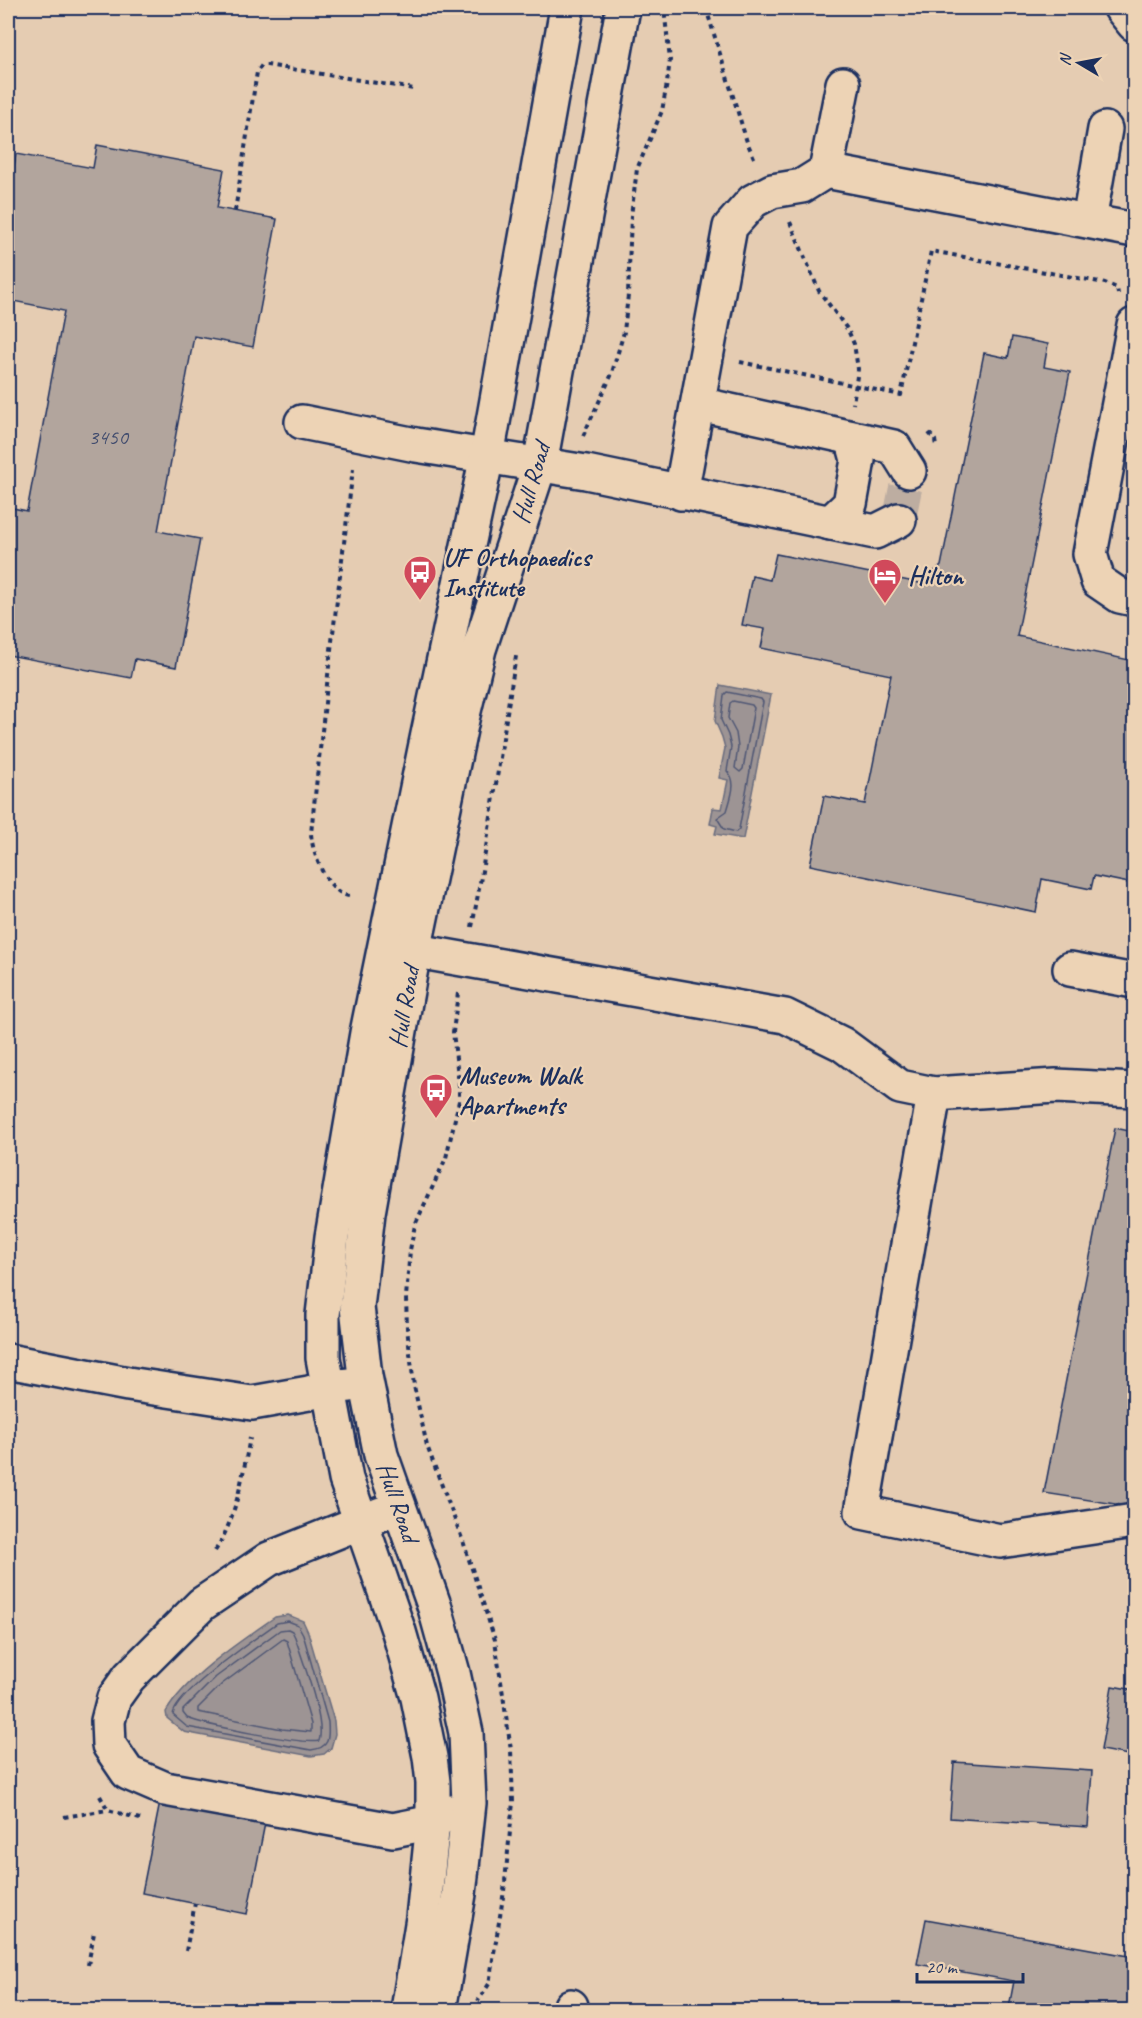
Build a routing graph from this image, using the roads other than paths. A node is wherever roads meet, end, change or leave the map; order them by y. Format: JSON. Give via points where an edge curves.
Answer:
{"nodes":[{"id":1,"x":567,"y":8,"type":"edge"},
{"id":2,"x":623,"y":8,"type":"edge"},
{"id":3,"x":1121,"y":8,"type":"edge"},
{"id":4,"x":1134,"y":24,"type":"edge"},
{"id":5,"x":843,"y":84,"type":"dead end"},
{"id":6,"x":1105,"y":129,"type":"dead end"},
{"id":7,"x":826,"y":171,"type":"junction"},
{"id":8,"x":1089,"y":221,"type":"junction"},
{"id":9,"x":1134,"y":230,"type":"edge"},
{"id":10,"x":1126,"y":312,"type":"edge"},
{"id":11,"x":699,"y":404,"type":"junction"},
{"id":12,"x":302,"y":422,"type":"dead end"},
{"id":13,"x":852,"y":438,"type":"junction"},
{"id":14,"x":487,"y":456,"type":"junction"},
{"id":15,"x":1122,"y":460,"type":"edge"},
{"id":16,"x":540,"y":464,"type":"junction"},
{"id":17,"x":909,"y":471,"type":"dead end"},
{"id":18,"x":681,"y":493,"type":"junction"},
{"id":19,"x":899,"y":520,"type":"dead end"},
{"id":20,"x":830,"y":523,"type":"junction"},
{"id":21,"x":1134,"y":599,"type":"edge"},
{"id":22,"x":391,"y":947,"type":"junction"},
{"id":23,"x":1070,"y":969,"type":"dead end"},
{"id":24,"x":1134,"y":981,"type":"edge"},
{"id":25,"x":1134,"y":1090,"type":"edge"},
{"id":26,"x":934,"y":1094,"type":"junction"},
{"id":27,"x":8,"y":1361,"type":"edge"},
{"id":28,"x":367,"y":1384,"type":"junction"},
{"id":29,"x":328,"y":1387,"type":"junction"},
{"id":30,"x":400,"y":1506,"type":"junction"},
{"id":31,"x":1134,"y":1521,"type":"edge"},
{"id":32,"x":361,"y":1522,"type":"junction"},
{"id":33,"x":469,"y":1803,"type":"junction"},
{"id":34,"x":433,"y":1822,"type":"junction"},
{"id":35,"x":408,"y":2010,"type":"edge"},
{"id":36,"x":439,"y":2010,"type":"edge"}],
"edges":[{"from":1,"to":14,"type":"street","name":"Hull Road"},
{"from":2,"to":16,"type":"street","name":"Hull Road"},
{"from":3,"to":4,"type":"street"},
{"from":5,"to":7,"type":"street"},
{"from":6,"to":8,"type":"street"},
{"from":7,"to":8,"type":"street"},
{"from":7,"to":11,"type":"street","via":[[802,186],[772,191],[753,201],[730,226]]},
{"from":8,"to":9,"type":"street"},
{"from":10,"to":15,"type":"street"},
{"from":11,"to":13,"type":"street"},
{"from":11,"to":18,"type":"street"},
{"from":12,"to":14,"type":"street"},
{"from":13,"to":17,"type":"street","via":[[894,447]]},
{"from":13,"to":20,"type":"street","via":[[858,460],[850,504]]},
{"from":14,"to":16,"type":"street"},
{"from":14,"to":22,"type":"street","name":"Hull Road"},
{"from":15,"to":21,"type":"street","via":[[1090,554],[1098,581],[1120,596]]},
{"from":16,"to":18,"type":"street"},
{"from":16,"to":22,"type":"street","name":"Hull Road","via":[[479,649],[463,715]]},
{"from":18,"to":20,"type":"street"},
{"from":19,"to":20,"type":"street","via":[[876,532]]},
{"from":22,"to":26,"type":"street","via":[[785,1016],[842,1044],[900,1087]]},
{"from":22,"to":28,"type":"street","name":"Hull Road","via":[[357,1307]]},
{"from":22,"to":29,"type":"street","name":"Hull Road","via":[[365,1045],[332,1237],[323,1315]]},
{"from":23,"to":24,"type":"street"},
{"from":25,"to":26,"type":"street","via":[[1056,1086]]},
{"from":26,"to":31,"type":"street","via":[[862,1512],[1000,1541]]},
{"from":27,"to":29,"type":"street","via":[[252,1403]]},
{"from":28,"to":29,"type":"street"},
{"from":28,"to":30,"type":"street","name":"Hull Road","via":[[381,1455]]},
{"from":29,"to":32,"type":"street","name":"Hull Road","via":[[346,1479]]},
{"from":30,"to":32,"type":"street"},
{"from":30,"to":33,"type":"street","name":"Hull Road","via":[[453,1673],[466,1733]]},
{"from":32,"to":34,"type":"street","name":"Hull Road","via":[[418,1698],[430,1757]]},
{"from":32,"to":34,"type":"street","via":[[269,1559],[202,1604],[129,1677],[114,1698],[108,1721],[110,1745],[128,1773],[165,1789],[393,1830]]},
{"from":33,"to":34,"type":"street"},
{"from":33,"to":36,"type":"street","name":"Hull Road","via":[[459,1894]]},
{"from":34,"to":35,"type":"street","name":"Hull Road"}]}
